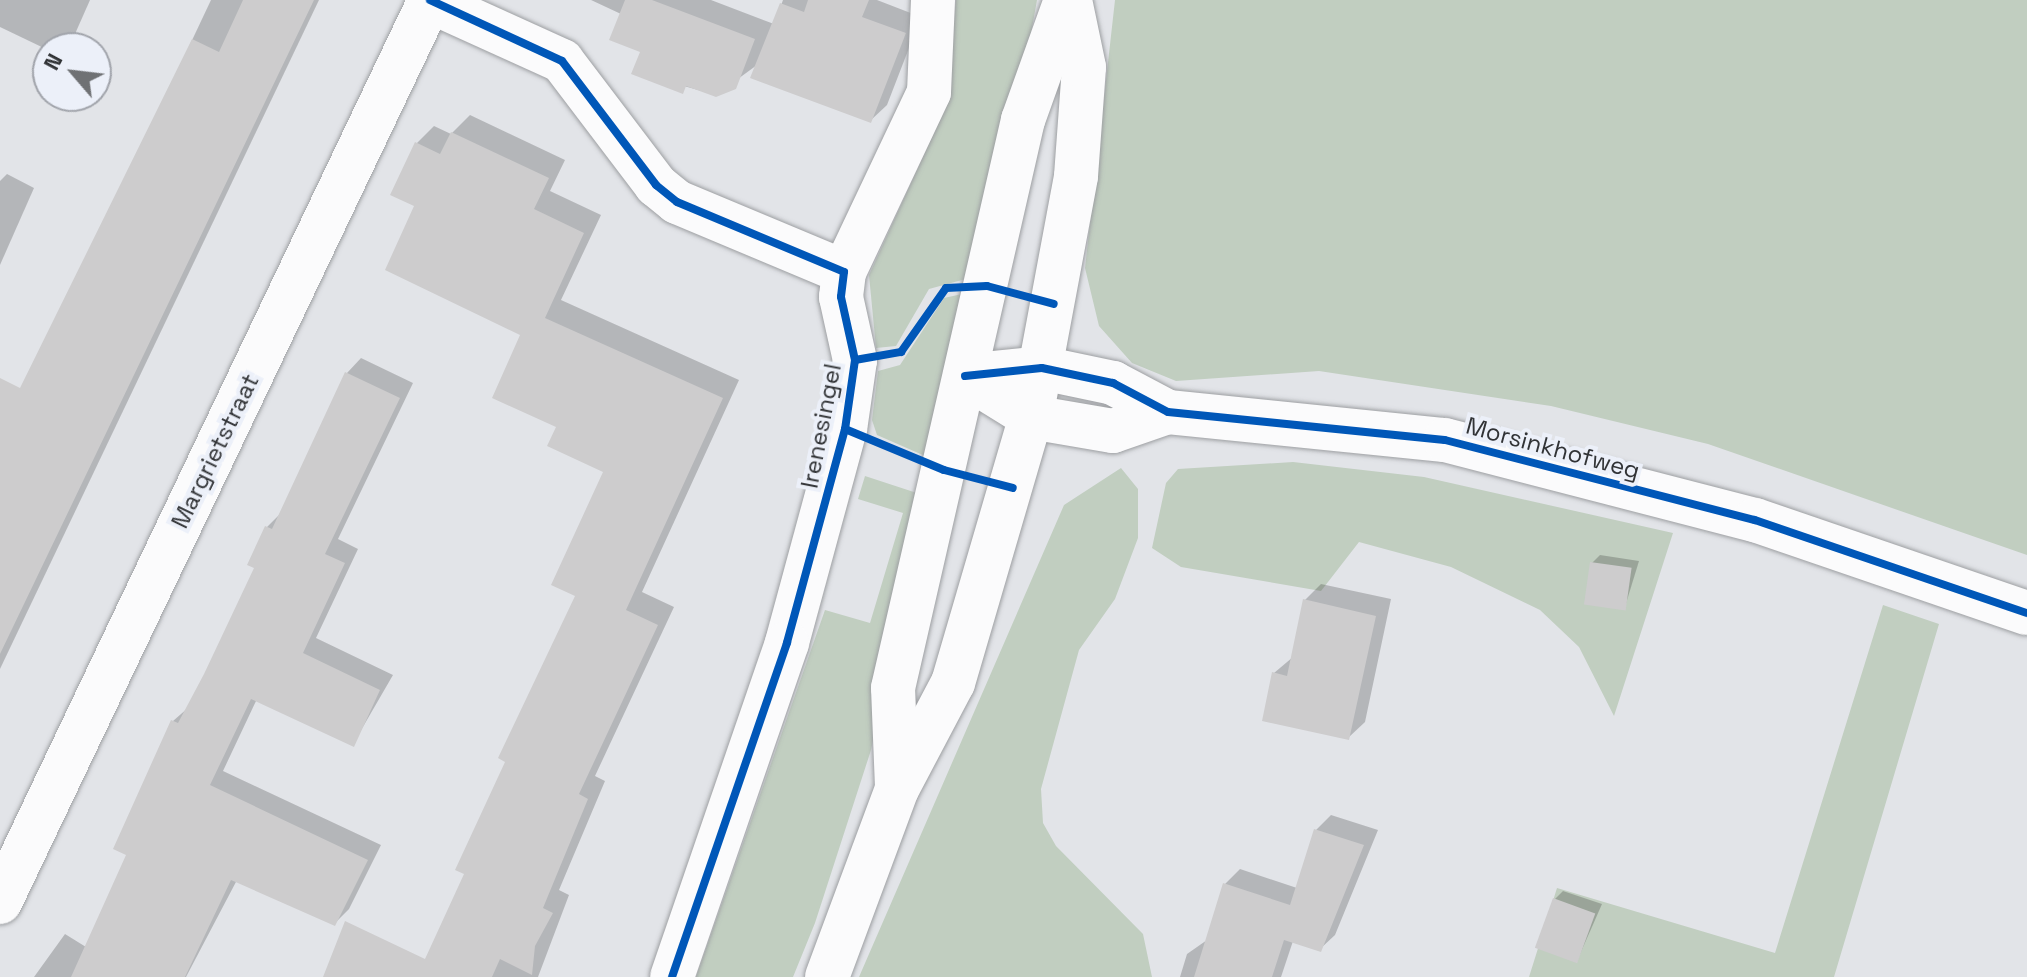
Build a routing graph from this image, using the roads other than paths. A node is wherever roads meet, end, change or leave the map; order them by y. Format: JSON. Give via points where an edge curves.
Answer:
{"nodes":[{"id":1,"x":430,"y":0,"type":"edge"},
{"id":2,"x":933,"y":0,"type":"edge"},
{"id":3,"x":1068,"y":0,"type":"edge"},
{"id":4,"x":844,"y":272,"type":"junction"},
{"id":5,"x":1042,"y":368,"type":"junction"},
{"id":6,"x":965,"y":376,"type":"junction"},
{"id":7,"x":1168,"y":412,"type":"junction"},
{"id":8,"x":1031,"y":417,"type":"junction"},
{"id":9,"x":2027,"y":613,"type":"edge"},
{"id":10,"x":897,"y":789,"type":"junction"},
{"id":11,"x":0,"y":902,"type":"edge"},
{"id":12,"x":672,"y":977,"type":"edge"},
{"id":13,"x":827,"y":977,"type":"edge"}],
"edges":[{"from":1,"to":4,"type":"street","via":[[562,61],[656,185],[677,202]]},
{"from":1,"to":11,"type":"street","name":"Margrietstraat"},
{"from":2,"to":4,"type":"street","name":"Irenesingel","via":[[929,92]]},
{"from":3,"to":5,"type":"street","via":[[1084,67],[1082,98]]},
{"from":3,"to":6,"type":"street","via":[[1023,120]]},
{"from":4,"to":12,"type":"street","name":"Irenesingel","via":[[841,297],[855,360],[845,429],[787,643]]},
{"from":5,"to":6,"type":"street","name":"Morsinkhofweg"},
{"from":5,"to":7,"type":"street","name":"Morsinkhofweg","via":[[1113,383]]},
{"from":5,"to":8,"type":"street"},
{"from":6,"to":8,"type":"street","name":"Morsinkhofweg"},
{"from":6,"to":10,"type":"street","via":[[893,688]]},
{"from":7,"to":8,"type":"street","name":"Morsinkhofweg","via":[[1113,431]]},
{"from":7,"to":9,"type":"street","name":"Morsinkhofweg","via":[[1445,440],[1755,520]]},
{"from":8,"to":10,"type":"street","via":[[953,683]]},
{"from":10,"to":13,"type":"street"}]}
